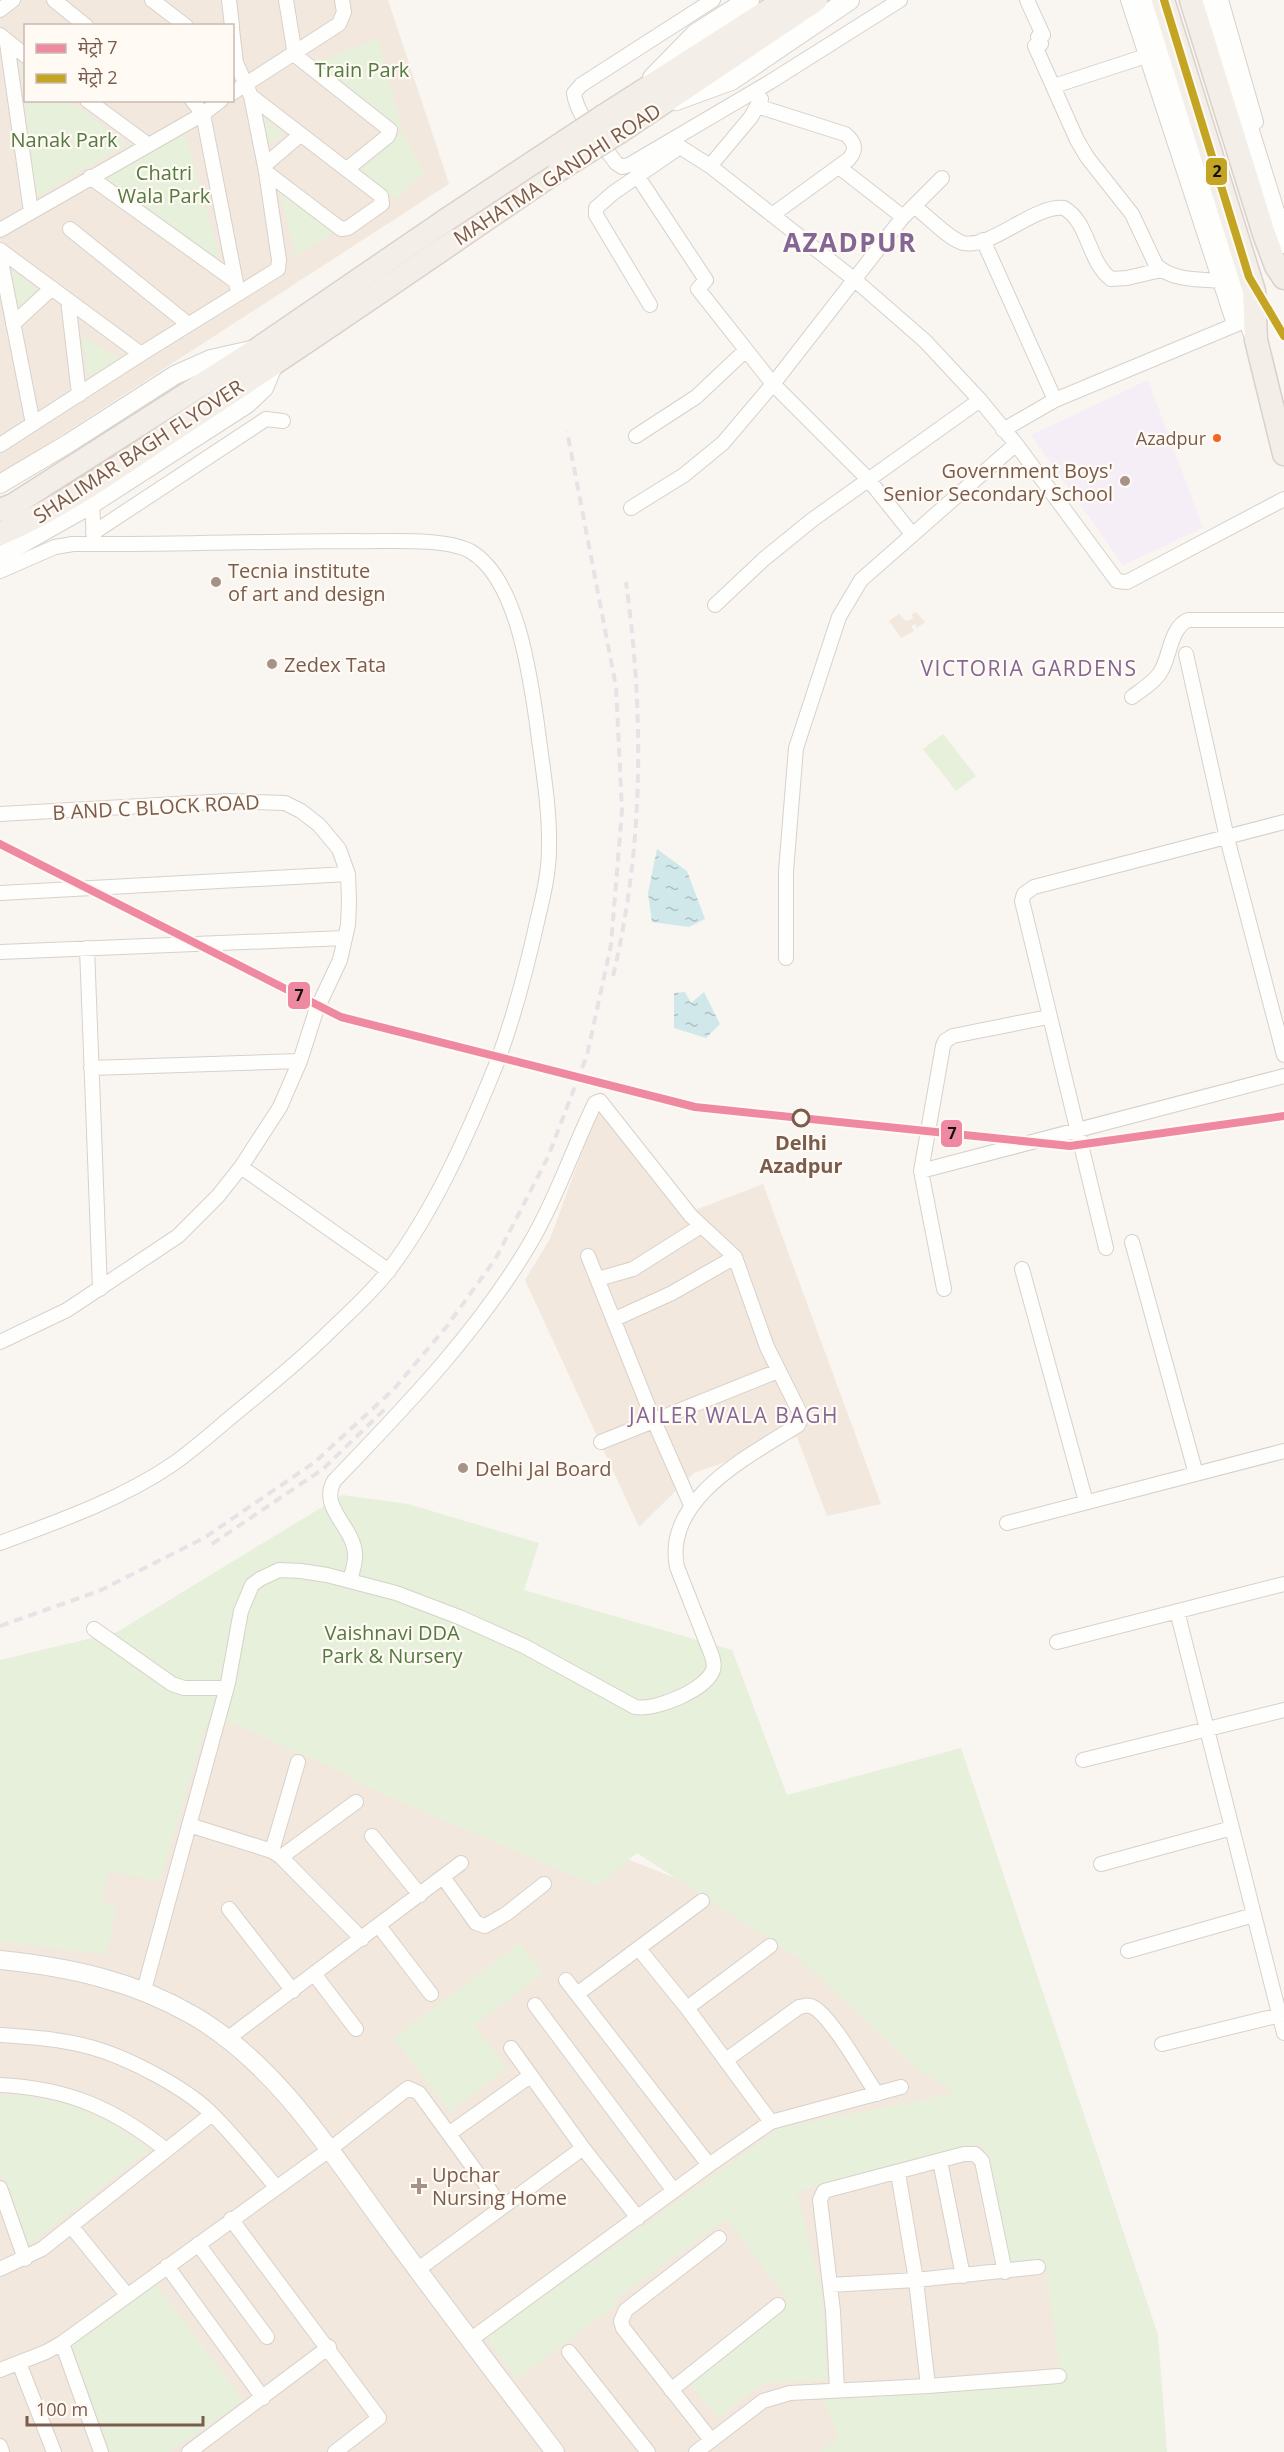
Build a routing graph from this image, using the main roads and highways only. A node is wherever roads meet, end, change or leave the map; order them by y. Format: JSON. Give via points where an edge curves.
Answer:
{"nodes":[{"id":1,"x":749,"y":0,"type":"edge"},
{"id":2,"x":785,"y":0,"type":"edge"},
{"id":3,"x":816,"y":0,"type":"edge"},
{"id":4,"x":849,"y":0,"type":"edge"},
{"id":5,"x":1145,"y":0,"type":"edge"},
{"id":6,"x":1162,"y":0,"type":"edge"},
{"id":7,"x":1191,"y":0,"type":"edge"},
{"id":8,"x":1208,"y":0,"type":"edge"},
{"id":9,"x":710,"y":59,"type":"junction"},
{"id":10,"x":645,"y":101,"type":"junction"},
{"id":11,"x":1284,"y":243,"type":"edge"},
{"id":12,"x":1284,"y":278,"type":"edge"},
{"id":13,"x":1246,"y":328,"type":"junction"},
{"id":14,"x":267,"y":356,"type":"junction"},
{"id":15,"x":1284,"y":454,"type":"edge"},
{"id":16,"x":0,"y":510,"type":"edge"},
{"id":17,"x":0,"y":534,"type":"edge"}],
"edges":[{"from":1,"to":10,"type":"main road","name":"MAHATMA GANDHI ROAD","via":[[696,33]]},
{"from":2,"to":9,"type":"main road"},
{"from":3,"to":9,"type":"main road"},
{"from":4,"to":10,"type":"main road","name":"MAHATMA GANDHI ROAD","via":[[730,80]]},
{"from":5,"to":13,"type":"main road"},
{"from":6,"to":13,"type":"main road","via":[[1254,291]]},
{"from":7,"to":12,"type":"main road","via":[[1264,234]]},
{"from":8,"to":11,"type":"main road"},
{"from":9,"to":10,"type":"main road"},
{"from":10,"to":14,"type":"main road","name":"MAHATMA GANDHI ROAD","bridge":true},
{"from":13,"to":15,"type":"main road"},
{"from":14,"to":16,"type":"main road","name":"SHALIMAR BAGH FLYOVER","via":[[213,378]]},
{"from":14,"to":17,"type":"main road","name":"SHALIMAR BAGH FLYOVER","via":[[228,394],[29,522]]}]}
